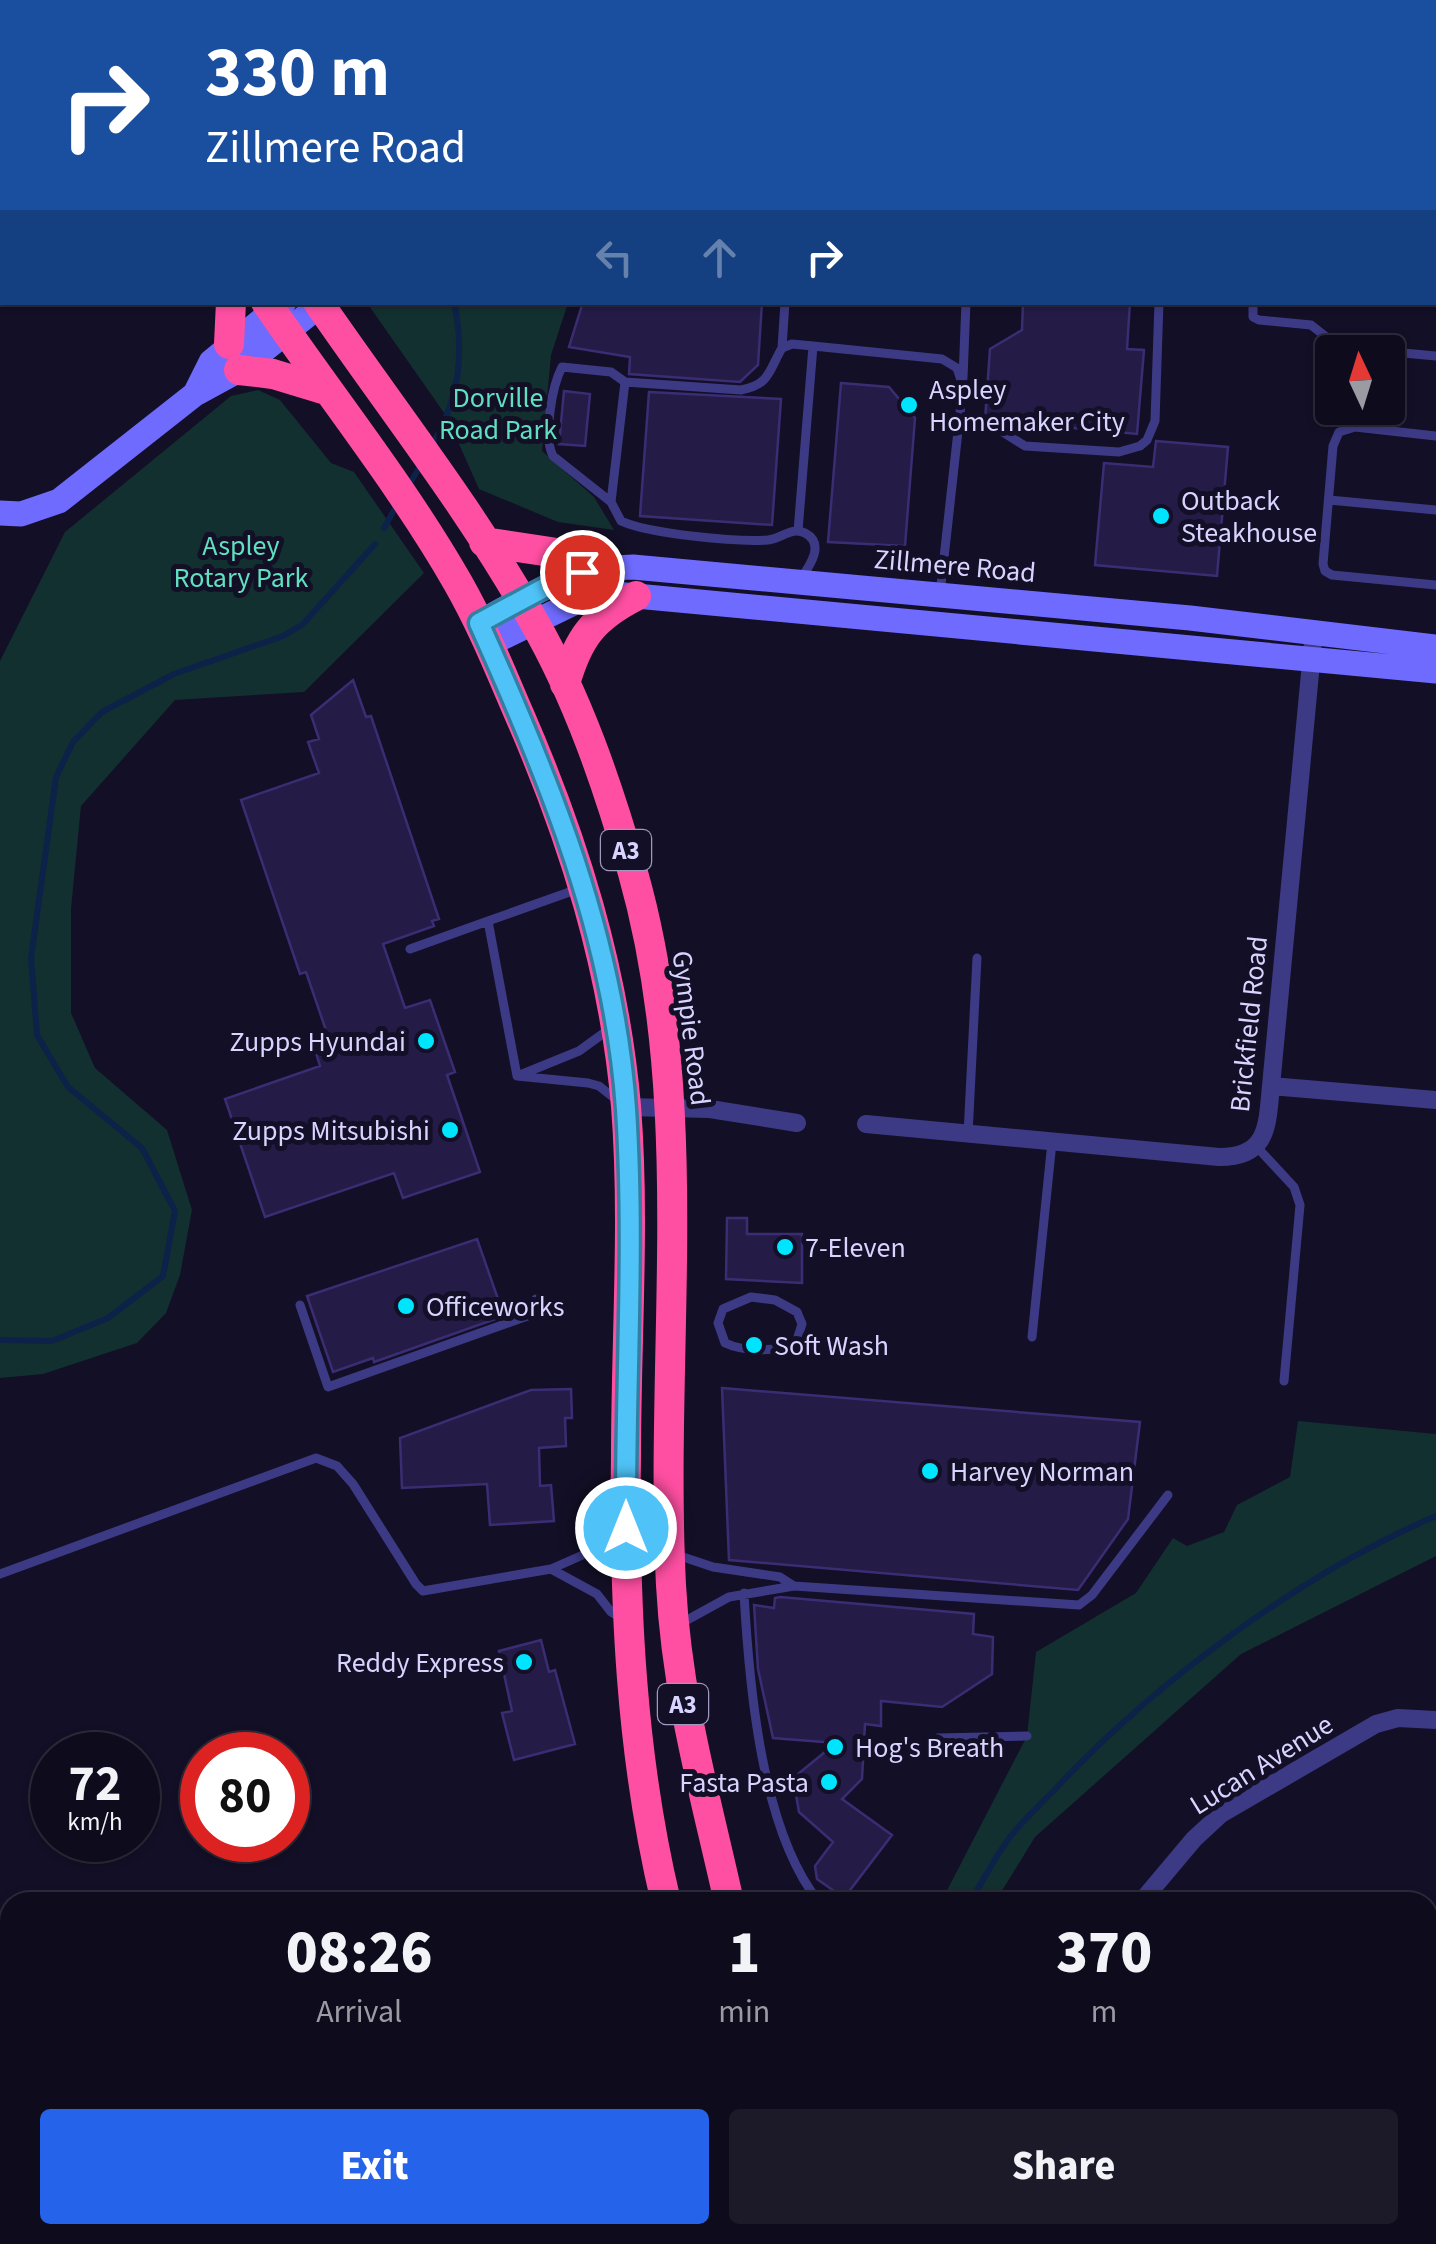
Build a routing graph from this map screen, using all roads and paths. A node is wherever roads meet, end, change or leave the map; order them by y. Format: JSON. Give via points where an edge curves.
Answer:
{"nodes":[{"id":1,"x":231,"y":305,"type":"edge"},
{"id":2,"x":314,"y":305,"type":"edge"},
{"id":3,"x":320,"y":305,"type":"edge"},
{"id":4,"x":784,"y":305,"type":"edge"},
{"id":5,"x":966,"y":305,"type":"edge"},
{"id":6,"x":1160,"y":305,"type":"edge"},
{"id":7,"x":1252,"y":305,"type":"edge"},
{"id":8,"x":277,"y":312,"type":"edge"},
{"id":9,"x":813,"y":346,"type":"junction"},
{"id":10,"x":782,"y":348,"type":"junction"},
{"id":11,"x":1436,"y":356,"type":"edge"},
{"id":12,"x":234,"y":357,"type":"junction"},
{"id":13,"x":625,"y":382,"type":"junction"},
{"id":14,"x":963,"y":386,"type":"junction"},
{"id":15,"x":329,"y":390,"type":"junction"},
{"id":16,"x":958,"y":426,"type":"junction"},
{"id":17,"x":1436,"y":436,"type":"edge"},
{"id":18,"x":1329,"y":500,"type":"junction"},
{"id":19,"x":611,"y":502,"type":"junction"},
{"id":20,"x":1436,"y":510,"type":"edge"},
{"id":21,"x":0,"y":513,"type":"edge"},
{"id":22,"x":798,"y":531,"type":"junction"},
{"id":23,"x":484,"y":542,"type":"junction"},
{"id":24,"x":602,"y":567,"type":"junction"},
{"id":25,"x":792,"y":580,"type":"junction"},
{"id":26,"x":1436,"y":585,"type":"edge"},
{"id":27,"x":940,"y":594,"type":"junction"},
{"id":28,"x":636,"y":596,"type":"junction"},
{"id":29,"x":782,"y":610,"type":"junction"},
{"id":30,"x":528,"y":611,"type":"junction"},
{"id":31,"x":937,"y":624,"type":"junction"},
{"id":32,"x":1314,"y":631,"type":"junction"},
{"id":33,"x":484,"y":634,"type":"junction"},
{"id":34,"x":1436,"y":647,"type":"edge"},
{"id":35,"x":1311,"y":659,"type":"junction"},
{"id":36,"x":1436,"y":671,"type":"edge"},
{"id":37,"x":565,"y":684,"type":"junction"},
{"id":38,"x":585,"y":887,"type":"junction"},
{"id":39,"x":488,"y":921,"type":"junction"},
{"id":40,"x":410,"y":949,"type":"dead end"},
{"id":41,"x":977,"y":958,"type":"dead end"},
{"id":42,"x":614,"y":1024,"type":"junction"},
{"id":43,"x":517,"y":1076,"type":"junction"},
{"id":44,"x":1271,"y":1086,"type":"junction"},
{"id":45,"x":1436,"y":1100,"type":"edge"},
{"id":46,"x":626,"y":1107,"type":"junction"},
{"id":47,"x":670,"y":1110,"type":"junction"},
{"id":48,"x":797,"y":1123,"type":"dead end"},
{"id":49,"x":866,"y":1124,"type":"dead end"},
{"id":50,"x":968,"y":1134,"type":"junction"},
{"id":51,"x":1052,"y":1142,"type":"junction"},
{"id":52,"x":1256,"y":1146,"type":"junction"},
{"id":53,"x":751,"y":1297,"type":"joint"},
{"id":54,"x":536,"y":1299,"type":"dead end"},
{"id":55,"x":300,"y":1305,"type":"dead end"},
{"id":56,"x":1032,"y":1338,"type":"dead end"},
{"id":57,"x":1284,"y":1380,"type":"dead end"},
{"id":58,"x":1168,"y":1494,"type":"dead end"},
{"id":59,"x":626,"y":1528,"type":"junction"},
{"id":60,"x":670,"y":1552,"type":"junction"},
{"id":61,"x":552,"y":1569,"type":"junction"},
{"id":62,"x":0,"y":1574,"type":"edge"},
{"id":63,"x":794,"y":1586,"type":"junction"},
{"id":64,"x":744,"y":1593,"type":"junction"},
{"id":65,"x":628,"y":1622,"type":"junction"},
{"id":66,"x":674,"y":1627,"type":"junction"},
{"id":67,"x":1436,"y":1720,"type":"edge"},
{"id":68,"x":1027,"y":1736,"type":"dead end"},
{"id":69,"x":938,"y":1738,"type":"dead end"},
{"id":70,"x":662,"y":1892,"type":"edge"},
{"id":71,"x":726,"y":1892,"type":"edge"},
{"id":72,"x":810,"y":1892,"type":"edge"},
{"id":73,"x":1149,"y":1892,"type":"edge"}],
"edges":[{"from":1,"to":12,"type":"highway"},
{"from":2,"to":8,"type":"main road"},
{"from":3,"to":23,"type":"highway","name":"Gympie Road","number":"A3"},
{"from":4,"to":10,"type":"lane"},
{"from":5,"to":14,"type":"lane"},
{"from":6,"to":16,"type":"lane","via":[[1155,421],[1140,446],[1119,452],[1025,446],[998,429]]},
{"from":7,"to":11,"type":"lane","via":[[1259,320],[1311,325],[1340,347]]},
{"from":8,"to":12,"type":"main road"},
{"from":8,"to":15,"type":"highway","number":"A3"},
{"from":9,"to":10,"type":"lane"},
{"from":9,"to":14,"type":"lane","via":[[942,359],[962,374]]},
{"from":9,"to":22,"type":"lane"},
{"from":10,"to":13,"type":"lane","via":[[767,380],[752,388]]},
{"from":12,"to":15,"type":"highway"},
{"from":12,"to":21,"type":"main road","via":[[211,362],[195,394],[59,501],[21,514]]},
{"from":13,"to":19,"type":"lane"},
{"from":13,"to":19,"type":"lane","via":[[611,372],[562,367],[554,381],[548,446]]},
{"from":14,"to":16,"type":"lane"},
{"from":15,"to":33,"type":"highway","number":"A3","via":[[435,546]]},
{"from":16,"to":27,"type":"lane"},
{"from":17,"to":18,"type":"lane","via":[[1355,427],[1339,432]]},
{"from":18,"to":20,"type":"lane"},
{"from":18,"to":26,"type":"lane","via":[[1325,571]]},
{"from":19,"to":22,"type":"lane","via":[[621,521],[651,531],[765,540]]},
{"from":22,"to":25,"type":"lane","via":[[815,546],[812,562]]},
{"from":23,"to":24,"type":"highway","via":[[577,556]]},
{"from":23,"to":30,"type":"highway","name":"Gympie Road","number":"A3"},
{"from":24,"to":25,"type":"main road","name":"Zillmere Road"},
{"from":24,"to":30,"type":"main road","name":"Zillmere Road","via":[[557,581]]},
{"from":25,"to":27,"type":"main road","name":"Zillmere Road"},
{"from":25,"to":29,"type":"lane"},
{"from":27,"to":31,"type":"lane"},
{"from":27,"to":32,"type":"main road","name":"Zillmere Road"},
{"from":28,"to":29,"type":"main road","name":"Zillmere Road"},
{"from":28,"to":30,"type":"main road","name":"Zillmere Road","via":[[604,593]]},
{"from":28,"to":37,"type":"highway","via":[[584,636]]},
{"from":29,"to":31,"type":"main road","name":"Zillmere Road"},
{"from":30,"to":33,"type":"main road","name":"Zillmere Road"},
{"from":30,"to":37,"type":"highway","name":"Gympie Road","number":"A3"},
{"from":31,"to":35,"type":"main road","name":"Zillmere Road"},
{"from":32,"to":34,"type":"main road","name":"Zillmere Road"},
{"from":32,"to":35,"type":"street","name":"Brickfield Road"},
{"from":33,"to":38,"type":"highway","number":"A3","via":[[550,785]]},
{"from":35,"to":36,"type":"main road","name":"Zillmere Road"},
{"from":35,"to":44,"type":"street","name":"Brickfield Road"},
{"from":37,"to":47,"type":"highway","name":"Gympie Road","number":"A3","via":[[634,877],[656,980]]},
{"from":38,"to":39,"type":"lane"},
{"from":38,"to":42,"type":"highway","number":"A3"},
{"from":39,"to":40,"type":"lane"},
{"from":39,"to":43,"type":"lane"},
{"from":41,"to":50,"type":"lane"},
{"from":42,"to":43,"type":"lane","via":[[579,1051]]},
{"from":42,"to":46,"type":"highway","number":"A3"},
{"from":43,"to":46,"type":"lane","via":[[599,1086]]},
{"from":44,"to":45,"type":"street"},
{"from":44,"to":52,"type":"street","name":"Brickfield Road","via":[[1265,1132]]},
{"from":46,"to":47,"type":"street"},
{"from":46,"to":59,"type":"highway","number":"A3"},
{"from":47,"to":48,"type":"street"},
{"from":47,"to":60,"type":"highway","name":"Gympie Road","number":"A3"},
{"from":49,"to":50,"type":"street","name":"Brickfield Road"},
{"from":50,"to":51,"type":"street","name":"Brickfield Road"},
{"from":51,"to":52,"type":"street","name":"Brickfield Road","via":[[1219,1158],[1243,1156]]},
{"from":51,"to":56,"type":"lane"},
{"from":52,"to":57,"type":"lane","via":[[1294,1187],[1300,1205]]},
{"from":53,"to":53,"type":"lane","via":[[798,1312],[796,1343],[725,1343],[718,1323],[723,1309]]},
{"from":54,"to":55,"type":"lane","via":[[533,1314],[328,1387]]},
{"from":58,"to":63,"type":"lane","via":[[1079,1605]]},
{"from":59,"to":61,"type":"lane"},
{"from":59,"to":65,"type":"highway","number":"A3"},
{"from":60,"to":63,"type":"lane"},
{"from":60,"to":66,"type":"highway","name":"Gympie Road","number":"A3"},
{"from":61,"to":62,"type":"lane","via":[[424,1590],[353,1484],[337,1466],[316,1458]]},
{"from":61,"to":65,"type":"lane","via":[[597,1594]]},
{"from":63,"to":64,"type":"lane"},
{"from":64,"to":66,"type":"lane"},
{"from":64,"to":72,"type":"lane","via":[[748,1680],[780,1835]]},
{"from":65,"to":70,"type":"highway","number":"A3","via":[[640,1757]]},
{"from":66,"to":71,"type":"highway","name":"Gympie Road","number":"A3","via":[[692,1748]]},
{"from":67,"to":73,"type":"street","name":"Lucan Avenue","via":[[1376,1724],[1221,1814]]},
{"from":68,"to":69,"type":"lane"}]}
